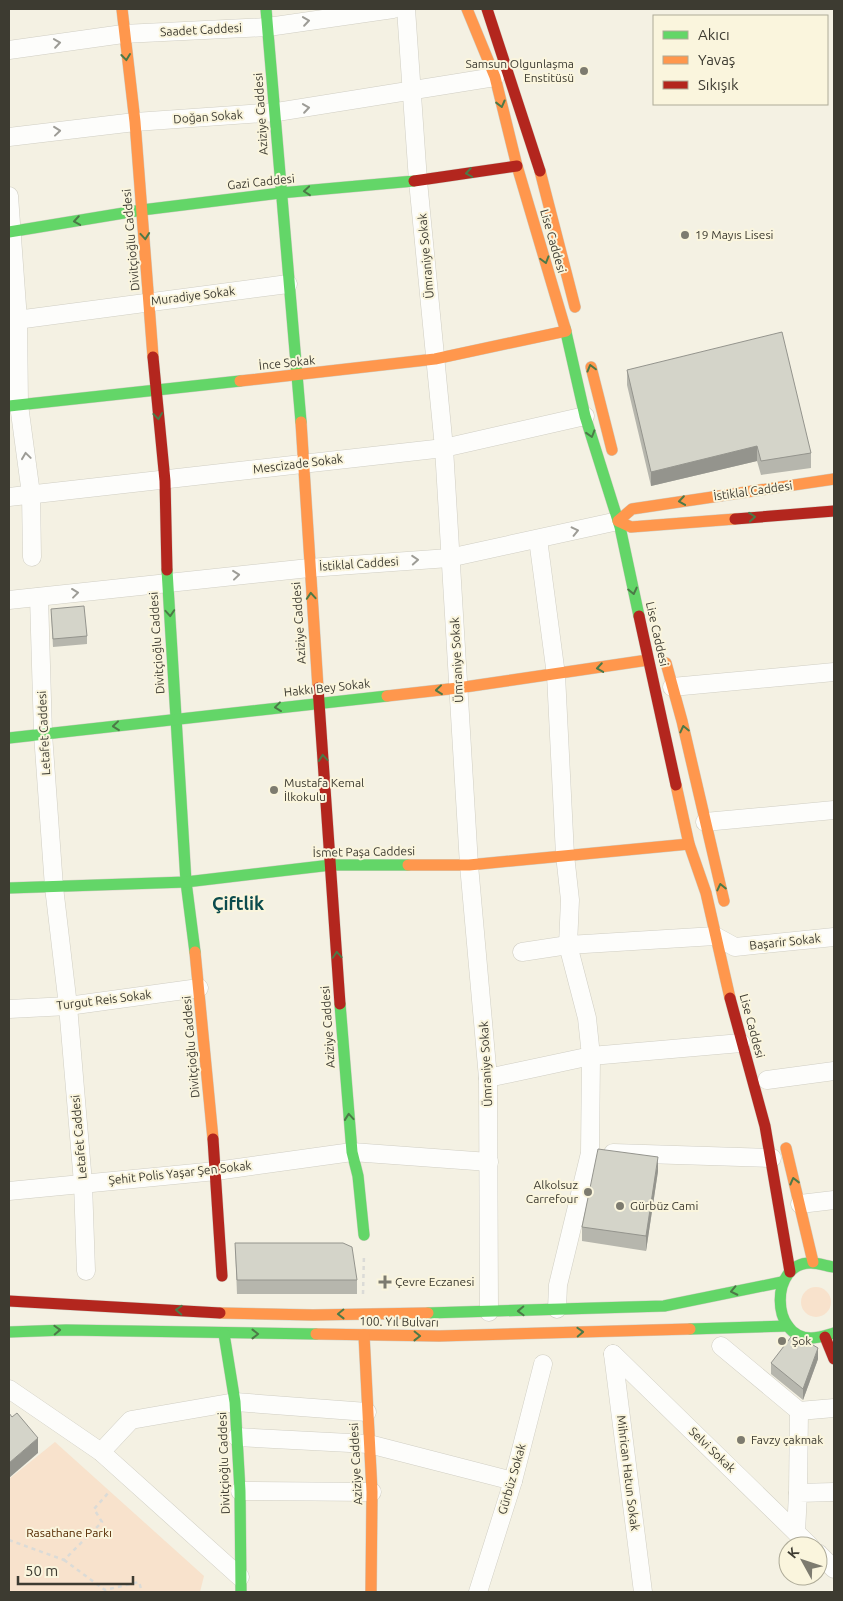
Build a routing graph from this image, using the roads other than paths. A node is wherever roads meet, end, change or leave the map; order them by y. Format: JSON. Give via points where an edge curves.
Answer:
{"nodes":[{"id":1,"x":122,"y":9,"type":"edge"},
{"id":2,"x":266,"y":9,"type":"edge"},
{"id":3,"x":393,"y":9,"type":"edge"},
{"id":4,"x":406,"y":9,"type":"edge"},
{"id":5,"x":467,"y":9,"type":"edge"},
{"id":6,"x":487,"y":9,"type":"edge"},
{"id":7,"x":268,"y":27,"type":"junction"},
{"id":8,"x":123,"y":34,"type":"junction"},
{"id":9,"x":9,"y":50,"type":"edge"},
{"id":10,"x":495,"y":77,"type":"junction"},
{"id":11,"x":412,"y":92,"type":"junction"},
{"id":12,"x":276,"y":112,"type":"junction"},
{"id":13,"x":134,"y":122,"type":"junction"},
{"id":14,"x":9,"y":137,"type":"edge"},
{"id":15,"x":517,"y":166,"type":"junction"},
{"id":16,"x":418,"y":181,"type":"junction"},
{"id":17,"x":280,"y":193,"type":"junction"},
{"id":18,"x":9,"y":196,"type":"edge"},
{"id":19,"x":142,"y":210,"type":"junction"},
{"id":20,"x":10,"y":232,"type":"edge"},
{"id":21,"x":288,"y":284,"type":"junction"},
{"id":22,"x":150,"y":302,"type":"junction"},
{"id":23,"x":578,"y":318,"type":"dead end"},
{"id":24,"x":13,"y":320,"type":"edge"},
{"id":25,"x":566,"y":331,"type":"junction"},
{"id":26,"x":588,"y":355,"type":"dead end"},
{"id":27,"x":435,"y":359,"type":"junction"},
{"id":28,"x":296,"y":376,"type":"junction"},
{"id":29,"x":155,"y":389,"type":"junction"},
{"id":30,"x":14,"y":406,"type":"edge"},
{"id":31,"x":585,"y":416,"type":"junction"},
{"id":32,"x":444,"y":448,"type":"junction"},
{"id":33,"x":304,"y":462,"type":"junction"},
{"id":34,"x":616,"y":465,"type":"dead end"},
{"id":35,"x":834,"y":479,"type":"edge"},
{"id":36,"x":165,"y":481,"type":"junction"},
{"id":37,"x":31,"y":494,"type":"junction"},
{"id":38,"x":9,"y":497,"type":"edge"},
{"id":39,"x":834,"y":511,"type":"edge"},
{"id":40,"x":625,"y":515,"type":"junction"},
{"id":41,"x":538,"y":540,"type":"junction"},
{"id":42,"x":638,"y":556,"type":"dead end"},
{"id":43,"x":32,"y":557,"type":"dead end"},
{"id":44,"x":449,"y":558,"type":"junction"},
{"id":45,"x":309,"y":568,"type":"junction"},
{"id":46,"x":167,"y":583,"type":"junction"},
{"id":47,"x":39,"y":597,"type":"junction"},
{"id":48,"x":9,"y":600,"type":"edge"},
{"id":49,"x":663,"y":652,"type":"dead end"},
{"id":50,"x":648,"y":660,"type":"junction"},
{"id":51,"x":834,"y":672,"type":"edge"},
{"id":52,"x":556,"y":675,"type":"junction"},
{"id":53,"x":672,"y":687,"type":"junction"},
{"id":54,"x":458,"y":688,"type":"junction"},
{"id":55,"x":318,"y":702,"type":"junction"},
{"id":56,"x":176,"y":719,"type":"junction"},
{"id":57,"x":43,"y":734,"type":"junction"},
{"id":58,"x":9,"y":738,"type":"edge"},
{"id":59,"x":834,"y":810,"type":"edge"},
{"id":60,"x":705,"y":822,"type":"junction"},
{"id":61,"x":689,"y":844,"type":"junction"},
{"id":62,"x":565,"y":855,"type":"junction"},
{"id":63,"x":470,"y":864,"type":"junction"},
{"id":64,"x":331,"y":865,"type":"junction"},
{"id":65,"x":186,"y":882,"type":"junction"},
{"id":66,"x":54,"y":887,"type":"junction"},
{"id":67,"x":9,"y":888,"type":"edge"},
{"id":68,"x":726,"y":910,"type":"dead end"},
{"id":69,"x":723,"y":932,"type":"junction"},
{"id":70,"x":834,"y":937,"type":"edge"},
{"id":71,"x":568,"y":945,"type":"junction"},
{"id":72,"x":522,"y":952,"type":"dead end"},
{"id":73,"x":199,"y":988,"type":"junction"},
{"id":74,"x":68,"y":1006,"type":"junction"},
{"id":75,"x":9,"y":1009,"type":"edge"},
{"id":76,"x":741,"y":1043,"type":"junction"},
{"id":77,"x":591,"y":1056,"type":"junction"},
{"id":78,"x":834,"y":1071,"type":"edge"},
{"id":79,"x":488,"y":1078,"type":"junction"},
{"id":80,"x":767,"y":1081,"type":"dead end"},
{"id":81,"x":783,"y":1136,"type":"dead end"},
{"id":82,"x":352,"y":1152,"type":"junction"},
{"id":83,"x":590,"y":1153,"type":"junction"},
{"id":84,"x":772,"y":1158,"type":"junction"},
{"id":85,"x":489,"y":1162,"type":"junction"},
{"id":86,"x":216,"y":1170,"type":"junction"},
{"id":87,"x":83,"y":1183,"type":"junction"},
{"id":88,"x":9,"y":1191,"type":"edge"},
{"id":89,"x":834,"y":1200,"type":"edge"},
{"id":90,"x":800,"y":1204,"type":"junction"},
{"id":91,"x":364,"y":1234,"type":"road end"},
{"id":92,"x":812,"y":1262,"type":"junction"},
{"id":93,"x":834,"y":1267,"type":"edge"},
{"id":94,"x":86,"y":1271,"type":"dead end"},
{"id":95,"x":790,"y":1272,"type":"junction"},
{"id":96,"x":222,"y":1276,"type":"dead end"},
{"id":97,"x":782,"y":1282,"type":"junction"},
{"id":98,"x":9,"y":1301,"type":"edge"},
{"id":99,"x":557,"y":1309,"type":"junction"},
{"id":100,"x":489,"y":1312,"type":"junction"},
{"id":101,"x":788,"y":1326,"type":"junction"},
{"id":102,"x":9,"y":1332,"type":"edge"},
{"id":103,"x":224,"y":1334,"type":"junction"},
{"id":104,"x":364,"y":1335,"type":"junction"},
{"id":105,"x":830,"y":1335,"type":"edge"},
{"id":106,"x":721,"y":1346,"type":"dead end"},
{"id":107,"x":613,"y":1354,"type":"joint"},
{"id":108,"x":834,"y":1360,"type":"edge"},
{"id":109,"x":543,"y":1364,"type":"dead end"},
{"id":110,"x":9,"y":1389,"type":"edge"},
{"id":111,"x":235,"y":1402,"type":"junction"},
{"id":112,"x":834,"y":1408,"type":"edge"},
{"id":113,"x":799,"y":1411,"type":"junction"},
{"id":114,"x":367,"y":1412,"type":"junction"},
{"id":115,"x":237,"y":1437,"type":"junction"},
{"id":116,"x":369,"y":1444,"type":"junction"},
{"id":117,"x":101,"y":1452,"type":"junction"},
{"id":118,"x":513,"y":1481,"type":"junction"},
{"id":119,"x":240,"y":1491,"type":"junction"},
{"id":120,"x":372,"y":1492,"type":"junction"},
{"id":121,"x":834,"y":1492,"type":"edge"},
{"id":122,"x":798,"y":1493,"type":"junction"},
{"id":123,"x":796,"y":1532,"type":"junction"},
{"id":124,"x":800,"y":1536,"type":"edge"},
{"id":125,"x":240,"y":1585,"type":"edge"},
{"id":126,"x":371,"y":1592,"type":"edge"},
{"id":127,"x":478,"y":1592,"type":"edge"},
{"id":128,"x":643,"y":1592,"type":"edge"}],
"edges":[{"from":1,"to":8,"type":"main road","name":"Divitçioğlu Caddesi"},
{"from":2,"to":7,"type":"main road","name":"Aziziye Caddesi"},
{"from":7,"to":3,"type":"street","name":"Saadet Caddesi","one_way":true},
{"from":4,"to":11,"type":"street","name":"Ümraniye Sokak"},
{"from":5,"to":10,"type":"main road","name":"Lise Caddesi"},
{"from":6,"to":23,"type":"main road","name":"Lise Caddesi","via":[[535,154]]},
{"from":7,"to":8,"type":"street","name":"Saadet Caddesi"},
{"from":7,"to":12,"type":"main road","name":"Aziziye Caddesi"},
{"from":9,"to":8,"type":"street","name":"Saadet Caddesi","one_way":true},
{"from":8,"to":13,"type":"main road","name":"Divitçioğlu Caddesi","one_way":true},
{"from":10,"to":11,"type":"street","name":"Doğan Sokak"},
{"from":10,"to":15,"type":"main road","name":"Lise Caddesi","one_way":true},
{"from":12,"to":11,"type":"street","name":"Doğan Sokak","one_way":true},
{"from":11,"to":16,"type":"street","name":"Ümraniye Sokak"},
{"from":12,"to":13,"type":"street","name":"Doğan Sokak"},
{"from":12,"to":17,"type":"main road","name":"Aziziye Caddesi"},
{"from":14,"to":13,"type":"street","name":"Doğan Sokak","one_way":true},
{"from":13,"to":19,"type":"main road","name":"Divitçioğlu Caddesi"},
{"from":15,"to":16,"type":"main road","name":"Gazi Caddesi","one_way":true},
{"from":15,"to":25,"type":"main road","name":"Lise Caddesi","one_way":true},
{"from":16,"to":17,"type":"main road","name":"Gazi Caddesi","one_way":true},
{"from":16,"to":27,"type":"street","name":"Ümraniye Sokak"},
{"from":17,"to":19,"type":"main road","name":"Gazi Caddesi"},
{"from":17,"to":21,"type":"main road","name":"Aziziye Caddesi"},
{"from":18,"to":20,"type":"street"},
{"from":19,"to":20,"type":"main road","name":"Gazi Caddesi","one_way":true},
{"from":19,"to":22,"type":"main road","name":"Divitçioğlu Caddesi","one_way":true},
{"from":20,"to":24,"type":"street"},
{"from":21,"to":22,"type":"street","name":"Muradiye Sokak"},
{"from":21,"to":28,"type":"main road","name":"Aziziye Caddesi"},
{"from":22,"to":24,"type":"street","name":"Muradiye Sokak"},
{"from":22,"to":29,"type":"main road","name":"Divitçioğlu Caddesi"},
{"from":24,"to":30,"type":"street"},
{"from":25,"to":27,"type":"main road","name":"İnce Sokak"},
{"from":25,"to":31,"type":"main road","name":"Lise Caddesi"},
{"from":34,"to":26,"type":"main road","one_way":true},
{"from":27,"to":28,"type":"main road","name":"İnce Sokak"},
{"from":27,"to":32,"type":"street","name":"Ümraniye Sokak"},
{"from":28,"to":29,"type":"main road","name":"İnce Sokak"},
{"from":28,"to":33,"type":"main road","name":"Aziziye Caddesi"},
{"from":29,"to":30,"type":"main road","name":"İnce Sokak"},
{"from":29,"to":36,"type":"main road","name":"Divitçioğlu Caddesi","one_way":true},
{"from":37,"to":30,"type":"street","one_way":true},
{"from":31,"to":32,"type":"street","name":"Mescizade Sokak"},
{"from":31,"to":40,"type":"main road","name":"Lise Caddesi","one_way":true},
{"from":32,"to":33,"type":"street","name":"Mescizade Sokak"},
{"from":32,"to":44,"type":"street","name":"Ümraniye Sokak"},
{"from":33,"to":36,"type":"street","name":"Mescizade Sokak"},
{"from":33,"to":45,"type":"main road","name":"Aziziye Caddesi"},
{"from":35,"to":40,"type":"main road","name":"İstiklal Caddesi","one_way":true},
{"from":36,"to":37,"type":"street","name":"Mescizade Sokak"},
{"from":36,"to":46,"type":"main road","name":"Divitçioğlu Caddesi"},
{"from":37,"to":38,"type":"street","name":"Mescizade Sokak"},
{"from":37,"to":43,"type":"street"},
{"from":40,"to":39,"type":"main road","name":"İstiklal Caddesi","one_way":true},
{"from":41,"to":40,"type":"street","name":"İstiklal Caddesi","one_way":true},
{"from":40,"to":42,"type":"main road","name":"Lise Caddesi"},
{"from":40,"to":50,"type":"main road","name":"Lise Caddesi","one_way":true},
{"from":41,"to":44,"type":"street","name":"İstiklal Caddesi"},
{"from":41,"to":52,"type":"street"},
{"from":45,"to":44,"type":"street","name":"İstiklal Caddesi","one_way":true},
{"from":44,"to":54,"type":"street","name":"Ümraniye Sokak","via":[[454,582]]},
{"from":46,"to":45,"type":"street","name":"İstiklal Caddesi","one_way":true},
{"from":55,"to":45,"type":"main road","name":"Aziziye Caddesi","one_way":true},
{"from":47,"to":46,"type":"street","name":"İstiklal Caddesi","one_way":true},
{"from":46,"to":56,"type":"main road","name":"Divitçioğlu Caddesi","one_way":true},
{"from":47,"to":48,"type":"street","name":"İstiklal Caddesi"},
{"from":47,"to":57,"type":"street","name":"Letafet Caddesi"},
{"from":49,"to":53,"type":"main road","name":"Lise Caddesi"},
{"from":50,"to":52,"type":"main road","name":"Hakkı Bey Sokak","one_way":true},
{"from":50,"to":61,"type":"main road","name":"Lise Caddesi"},
{"from":51,"to":53,"type":"street"},
{"from":52,"to":54,"type":"main road","name":"Hakkı Bey Sokak"},
{"from":52,"to":62,"type":"street"},
{"from":60,"to":53,"type":"main road","name":"Lise Caddesi","one_way":true},
{"from":54,"to":55,"type":"main road","name":"Hakkı Bey Sokak","one_way":true},
{"from":54,"to":63,"type":"street","name":"Ümraniye Sokak"},
{"from":55,"to":56,"type":"main road","name":"Hakkı Bey Sokak","one_way":true},
{"from":64,"to":55,"type":"main road","name":"Aziziye Caddesi","one_way":true},
{"from":56,"to":57,"type":"main road","name":"Hakkı Bey Sokak","one_way":true},
{"from":56,"to":65,"type":"main road","name":"Divitçioğlu Caddesi"},
{"from":57,"to":58,"type":"main road","name":"Hakkı Bey Sokak"},
{"from":57,"to":66,"type":"street","name":"Letafet Caddesi"},
{"from":59,"to":60,"type":"street"},
{"from":68,"to":60,"type":"main road","name":"Lise Caddesi","one_way":true},
{"from":61,"to":62,"type":"main road","name":"İsmet Paşa Caddesi"},
{"from":61,"to":69,"type":"main road","name":"Lise Caddesi"},
{"from":62,"to":63,"type":"main road","name":"İsmet Paşa Caddesi"},
{"from":62,"to":71,"type":"street","via":[[570,900]]},
{"from":63,"to":64,"type":"main road","name":"İsmet Paşa Caddesi"},
{"from":63,"to":79,"type":"street","name":"Ümraniye Sokak"},
{"from":64,"to":65,"type":"main road","name":"İsmet Paşa Caddesi"},
{"from":82,"to":64,"type":"main road","name":"Aziziye Caddesi","one_way":true},
{"from":65,"to":66,"type":"main road","name":"İsmet Paşa Caddesi"},
{"from":65,"to":73,"type":"main road","name":"Divitçioğlu Caddesi"},
{"from":66,"to":67,"type":"main road","name":"İsmet Paşa Caddesi"},
{"from":66,"to":74,"type":"street","name":"Letafet Caddesi"},
{"from":69,"to":70,"type":"street","name":"Başarir Sokak","via":[[736,952]]},
{"from":69,"to":71,"type":"street"},
{"from":69,"to":76,"type":"main road","name":"Lise Caddesi"},
{"from":71,"to":72,"type":"street"},
{"from":71,"to":77,"type":"street","via":[[587,1018]]},
{"from":73,"to":74,"type":"street","name":"Turgut Reis Sokak"},
{"from":73,"to":86,"type":"main road","name":"Divitçioğlu Caddesi"},
{"from":74,"to":75,"type":"street","name":"Turgut Reis Sokak"},
{"from":74,"to":87,"type":"street","name":"Letafet Caddesi"},
{"from":76,"to":77,"type":"street"},
{"from":76,"to":84,"type":"main road","name":"Lise Caddesi"},
{"from":77,"to":79,"type":"street"},
{"from":77,"to":83,"type":"street"},
{"from":78,"to":80,"type":"street"},
{"from":79,"to":85,"type":"street","name":"Ümraniye Sokak"},
{"from":90,"to":81,"type":"main road","one_way":true},
{"from":82,"to":85,"type":"street","name":"Şehit Polis Yaşar Şen Sokak"},
{"from":82,"to":86,"type":"street","name":"Şehit Polis Yaşar Şen Sokak"},
{"from":82,"to":91,"type":"main road","name":"Aziziye Caddesi"},
{"from":83,"to":84,"type":"street"},
{"from":83,"to":99,"type":"street","via":[[558,1286]]},
{"from":84,"to":95,"type":"main road","name":"Lise Caddesi"},
{"from":85,"to":100,"type":"street","name":"Ümraniye Sokak"},
{"from":86,"to":87,"type":"street","name":"Şehit Polis Yaşar Şen Sokak"},
{"from":86,"to":96,"type":"main road","name":"Divitçioğlu Caddesi"},
{"from":87,"to":88,"type":"street","name":"Şehit Polis Yaşar Şen Sokak"},
{"from":87,"to":94,"type":"street","name":"Letafet Caddesi"},
{"from":89,"to":90,"type":"street"},
{"from":90,"to":92,"type":"main road"},
{"from":92,"to":93,"type":"main road"},
{"from":92,"to":95,"type":"main road"},
{"from":95,"to":97,"type":"main road"},
{"from":97,"to":99,"type":"main road","name":"100. Yıl Bulvarı","one_way":true,"via":[[664,1306]]},
{"from":97,"to":101,"type":"main road","via":[[778,1306]]},
{"from":100,"to":98,"type":"main road","name":"100. Yıl Bulvarı","one_way":true,"via":[[222,1313]]},
{"from":99,"to":100,"type":"main road","name":"100. Yıl Bulvarı","one_way":true},
{"from":104,"to":101,"type":"main road","name":"100. Yıl Bulvarı","one_way":true,"via":[[439,1336]]},
{"from":101,"to":105,"type":"main road","via":[[800,1335],[812,1338]]},
{"from":102,"to":103,"type":"main road","name":"100. Yıl Bulvarı","one_way":true,"via":[[66,1330]]},
{"from":103,"to":104,"type":"main road","name":"100. Yıl Bulvarı","one_way":true},
{"from":103,"to":111,"type":"main road","name":"Divitçioğlu Caddesi"},
{"from":104,"to":114,"type":"main road","name":"Aziziye Caddesi"},
{"from":105,"to":108,"type":"main road"},
{"from":106,"to":113,"type":"street"},
{"from":107,"to":123,"type":"street","name":"Selvi Sokak"},
{"from":107,"to":128,"type":"street","name":"Mihrican Hatun Sokak"},
{"from":109,"to":118,"type":"street","name":"Gürbüz Sokak"},
{"from":110,"to":117,"type":"street"},
{"from":111,"to":114,"type":"street"},
{"from":111,"to":115,"type":"main road","name":"Divitçioğlu Caddesi"},
{"from":111,"to":117,"type":"street","via":[[131,1420]]},
{"from":112,"to":113,"type":"street"},
{"from":113,"to":122,"type":"street"},
{"from":114,"to":116,"type":"main road","name":"Aziziye Caddesi"},
{"from":115,"to":116,"type":"street"},
{"from":115,"to":119,"type":"main road","name":"Divitçioğlu Caddesi"},
{"from":116,"to":118,"type":"street"},
{"from":116,"to":120,"type":"main road","name":"Aziziye Caddesi"},
{"from":117,"to":125,"type":"street"},
{"from":118,"to":127,"type":"street","name":"Gürbüz Sokak"},
{"from":119,"to":120,"type":"street"},
{"from":119,"to":125,"type":"main road","name":"Divitçioğlu Caddesi"},
{"from":120,"to":126,"type":"main road","name":"Aziziye Caddesi"},
{"from":121,"to":122,"type":"street"},
{"from":122,"to":123,"type":"street"},
{"from":123,"to":124,"type":"street","name":"Selvi Sokak"}]}
